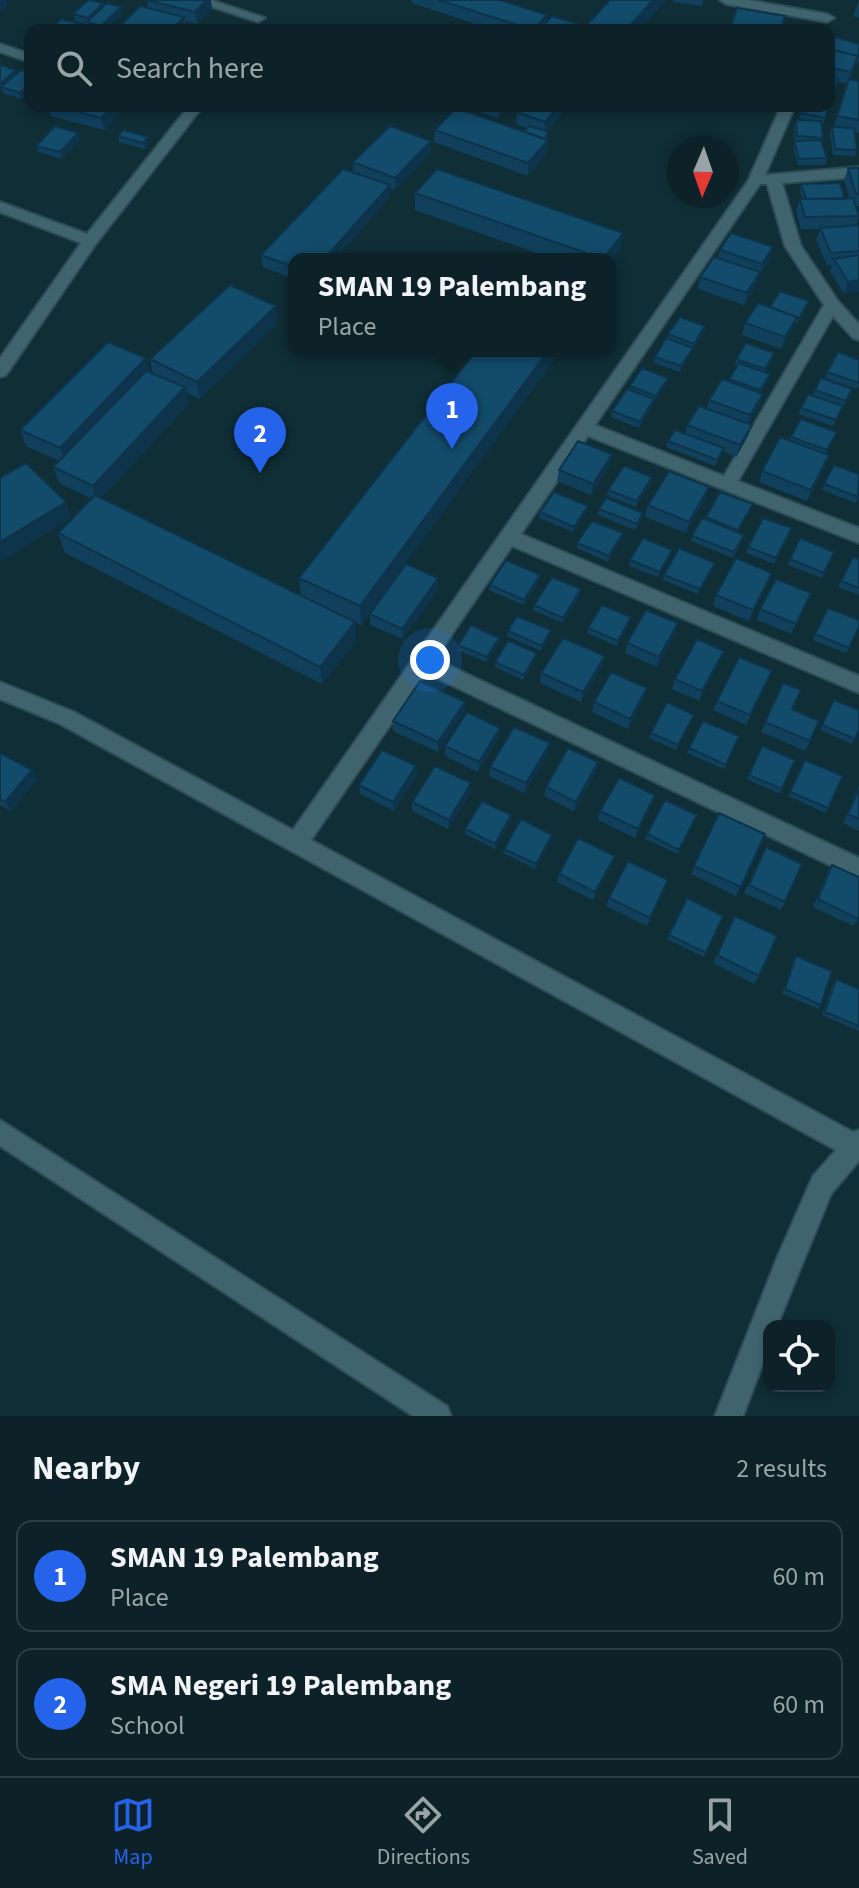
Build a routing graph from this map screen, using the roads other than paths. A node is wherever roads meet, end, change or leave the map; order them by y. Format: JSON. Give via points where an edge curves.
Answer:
{"nodes":[{"id":1,"x":197,"y":0,"type":"edge"},
{"id":2,"x":726,"y":0,"type":"edge"},
{"id":3,"x":257,"y":19,"type":"edge"},
{"id":4,"x":827,"y":19,"type":"edge"},
{"id":5,"x":0,"y":48,"type":"edge"},
{"id":6,"x":24,"y":56,"type":"edge"},
{"id":7,"x":191,"y":112,"type":"edge"},
{"id":8,"x":786,"y":112,"type":"edge"},
{"id":9,"x":859,"y":172,"type":"edge"},
{"id":10,"x":764,"y":180,"type":"junction"},
{"id":11,"x":0,"y":207,"type":"edge"},
{"id":12,"x":90,"y":241,"type":"junction"},
{"id":13,"x":832,"y":305,"type":"junction"},
{"id":14,"x":859,"y":334,"type":"edge"},
{"id":15,"x":0,"y":371,"type":"edge"},
{"id":16,"x":584,"y":428,"type":"junction"},
{"id":17,"x":728,"y":484,"type":"junction"},
{"id":18,"x":859,"y":536,"type":"edge"},
{"id":19,"x":509,"y":537,"type":"junction"},
{"id":20,"x":422,"y":662,"type":"junction"},
{"id":21,"x":859,"y":685,"type":"edge"},
{"id":22,"x":0,"y":690,"type":"edge"},
{"id":23,"x":297,"y":843,"type":"junction"},
{"id":24,"x":859,"y":869,"type":"edge"},
{"id":25,"x":0,"y":1132,"type":"edge"},
{"id":26,"x":858,"y":1146,"type":"edge"},
{"id":27,"x":437,"y":1416,"type":"edge"},
{"id":28,"x":729,"y":1416,"type":"edge"}],
"edges":[{"from":1,"to":3,"type":"street"},
{"from":2,"to":4,"type":"street"},
{"from":5,"to":6,"type":"street"},
{"from":7,"to":12,"type":"street"},
{"from":8,"to":10,"type":"street"},
{"from":9,"to":10,"type":"street"},
{"from":10,"to":13,"type":"street","via":[[793,246]]},
{"from":10,"to":16,"type":"street"},
{"from":11,"to":12,"type":"street"},
{"from":12,"to":15,"type":"street"},
{"from":13,"to":14,"type":"street"},
{"from":13,"to":17,"type":"street"},
{"from":16,"to":17,"type":"street"},
{"from":16,"to":19,"type":"street"},
{"from":17,"to":18,"type":"street"},
{"from":19,"to":20,"type":"street"},
{"from":19,"to":21,"type":"street"},
{"from":20,"to":23,"type":"street"},
{"from":20,"to":24,"type":"street"},
{"from":22,"to":23,"type":"street","via":[[67,718]]},
{"from":23,"to":26,"type":"street"},
{"from":25,"to":27,"type":"street"},
{"from":26,"to":28,"type":"street","via":[[822,1185]]}]}
